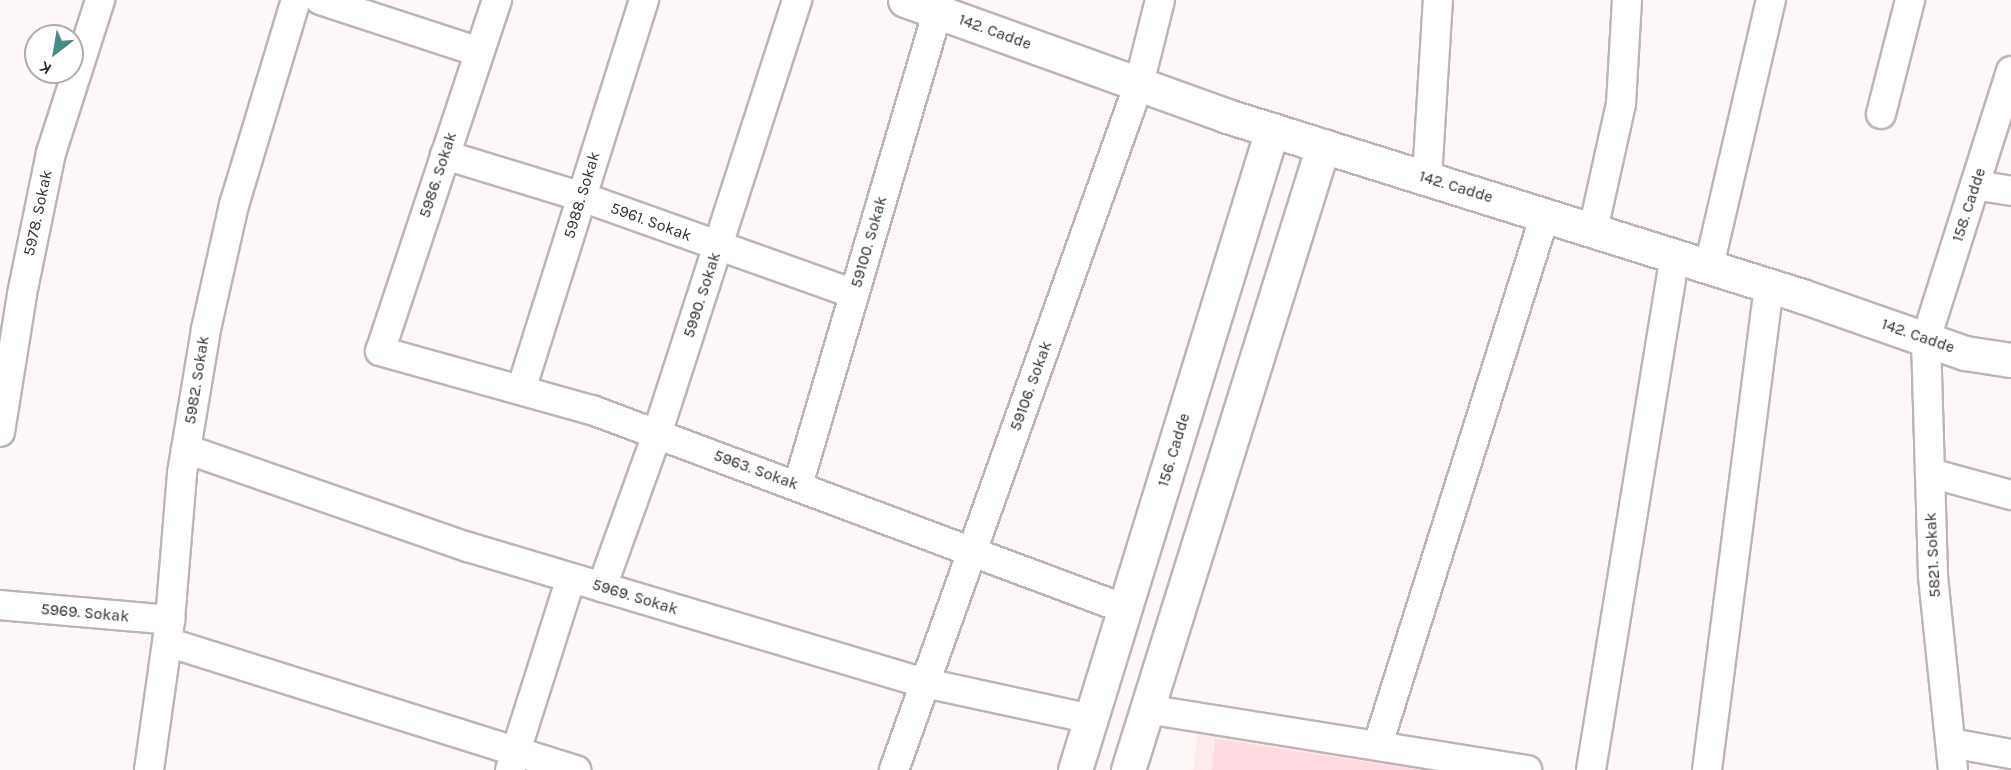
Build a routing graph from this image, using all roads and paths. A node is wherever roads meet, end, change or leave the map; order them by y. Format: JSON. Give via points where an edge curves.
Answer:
{"nodes":[{"id":1,"x":100,"y":0,"type":"edge"},
{"id":2,"x":296,"y":0,"type":"edge"},
{"id":3,"x":320,"y":0,"type":"edge"},
{"id":4,"x":497,"y":0,"type":"edge"},
{"id":5,"x":644,"y":0,"type":"edge"},
{"id":6,"x":797,"y":0,"type":"edge"},
{"id":7,"x":905,"y":0,"type":"edge"},
{"id":8,"x":1160,"y":0,"type":"edge"},
{"id":9,"x":1438,"y":0,"type":"edge"},
{"id":10,"x":1627,"y":0,"type":"edge"},
{"id":11,"x":1771,"y":0,"type":"edge"},
{"id":12,"x":1910,"y":0,"type":"edge"},
{"id":13,"x":939,"y":6,"type":"edge"},
{"id":14,"x":479,"y":52,"type":"junction"},
{"id":15,"x":2011,"y":71,"type":"edge"},
{"id":16,"x":1139,"y":84,"type":"junction"},
{"id":17,"x":1881,"y":114,"type":"dead end"},
{"id":18,"x":1272,"y":130,"type":"junction"},
{"id":19,"x":1323,"y":146,"type":"junction"},
{"id":20,"x":445,"y":155,"type":"junction"},
{"id":21,"x":1427,"y":178,"type":"junction"},
{"id":22,"x":1975,"y":185,"type":"junction"},
{"id":23,"x":2011,"y":191,"type":"edge"},
{"id":24,"x":582,"y":197,"type":"junction"},
{"id":25,"x":1545,"y":215,"type":"junction"},
{"id":26,"x":1593,"y":230,"type":"junction"},
{"id":27,"x":718,"y":246,"type":"junction"},
{"id":28,"x":1675,"y":255,"type":"junction"},
{"id":29,"x":1709,"y":266,"type":"junction"},
{"id":30,"x":1769,"y":285,"type":"junction"},
{"id":31,"x":854,"y":294,"type":"junction"},
{"id":32,"x":1926,"y":339,"type":"junction"},
{"id":33,"x":380,"y":351,"type":"joint"},
{"id":34,"x":2011,"y":360,"type":"edge"},
{"id":35,"x":521,"y":390,"type":"junction"},
{"id":36,"x":0,"y":432,"type":"edge"},
{"id":37,"x":657,"y":434,"type":"junction"},
{"id":38,"x":186,"y":449,"type":"junction"},
{"id":39,"x":1930,"y":473,"type":"junction"},
{"id":40,"x":798,"y":485,"type":"junction"},
{"id":41,"x":2011,"y":495,"type":"edge"},
{"id":42,"x":971,"y":553,"type":"junction"},
{"id":43,"x":571,"y":578,"type":"junction"},
{"id":44,"x":602,"y":587,"type":"junction"},
{"id":45,"x":0,"y":605,"type":"edge"},
{"id":46,"x":1125,"y":609,"type":"junction"},
{"id":47,"x":168,"y":631,"type":"junction"},
{"id":48,"x":925,"y":683,"type":"junction"},
{"id":49,"x":1146,"y":709,"type":"junction"},
{"id":50,"x":1091,"y":719,"type":"junction"},
{"id":51,"x":1378,"y":744,"type":"junction"},
{"id":52,"x":2011,"y":754,"type":"edge"},
{"id":53,"x":1952,"y":756,"type":"edge"},
{"id":54,"x":513,"y":760,"type":"edge"},
{"id":55,"x":149,"y":770,"type":"edge"},
{"id":56,"x":576,"y":770,"type":"edge"},
{"id":57,"x":894,"y":770,"type":"edge"},
{"id":58,"x":1075,"y":770,"type":"edge"},
{"id":59,"x":1128,"y":770,"type":"edge"},
{"id":60,"x":1527,"y":770,"type":"edge"},
{"id":61,"x":1592,"y":770,"type":"edge"},
{"id":62,"x":1707,"y":770,"type":"edge"}],
"edges":[{"from":1,"to":36,"type":"street","name":"5978. Sokak","via":[[51,153],[22,294]]},
{"from":2,"to":38,"type":"street","name":"5982. Sokak","via":[[234,205],[206,329]]},
{"from":3,"to":14,"type":"street"},
{"from":4,"to":14,"type":"street","name":"5986. Sokak"},
{"from":5,"to":24,"type":"street","name":"5988. Sokak"},
{"from":6,"to":27,"type":"street","name":"5990. Sokak"},
{"from":7,"to":13,"type":"street","name":"142. Cadde"},
{"from":8,"to":16,"type":"street","name":"59106. Sokak"},
{"from":9,"to":21,"type":"street"},
{"from":10,"to":26,"type":"street","via":[[1622,104]]},
{"from":11,"to":29,"type":"street"},
{"from":12,"to":17,"type":"street"},
{"from":13,"to":16,"type":"street","name":"142. Cadde"},
{"from":13,"to":31,"type":"street","name":"59100. Sokak"},
{"from":14,"to":20,"type":"street","name":"5986. Sokak"},
{"from":15,"to":22,"type":"street","name":"158. Cadde"},
{"from":16,"to":18,"type":"street","name":"142. Cadde"},
{"from":16,"to":42,"type":"street","name":"59106. Sokak"},
{"from":18,"to":19,"type":"street","name":"142. Cadde"},
{"from":18,"to":46,"type":"street","name":"156. Cadde"},
{"from":19,"to":21,"type":"street","name":"142. Cadde"},
{"from":19,"to":49,"type":"street"},
{"from":20,"to":24,"type":"street","name":"5961. Sokak"},
{"from":20,"to":33,"type":"street","name":"5986. Sokak"},
{"from":21,"to":25,"type":"street","name":"142. Cadde"},
{"from":22,"to":23,"type":"street"},
{"from":22,"to":32,"type":"street","name":"158. Cadde"},
{"from":24,"to":27,"type":"street","name":"5961. Sokak"},
{"from":24,"to":35,"type":"street","name":"5988. Sokak"},
{"from":25,"to":26,"type":"street","name":"142. Cadde"},
{"from":25,"to":51,"type":"street"},
{"from":26,"to":28,"type":"street","name":"142. Cadde"},
{"from":27,"to":31,"type":"street","name":"5961. Sokak"},
{"from":27,"to":37,"type":"street","name":"5990. Sokak"},
{"from":28,"to":29,"type":"street","name":"142. Cadde"},
{"from":28,"to":61,"type":"street"},
{"from":29,"to":30,"type":"street","name":"142. Cadde"},
{"from":30,"to":32,"type":"street","name":"142. Cadde"},
{"from":30,"to":62,"type":"street"},
{"from":31,"to":40,"type":"street","name":"59100. Sokak"},
{"from":32,"to":34,"type":"street","name":"142. Cadde","via":[[1965,353]]},
{"from":32,"to":39,"type":"street","name":"5821. Sokak"},
{"from":33,"to":35,"type":"street","name":"5963. Sokak"},
{"from":35,"to":37,"type":"street","name":"5963. Sokak"},
{"from":37,"to":40,"type":"street","name":"5963. Sokak"},
{"from":37,"to":44,"type":"street","name":"5990. Sokak"},
{"from":38,"to":43,"type":"street","name":"5969. Sokak","via":[[468,547]]},
{"from":38,"to":47,"type":"street","name":"5982. Sokak"},
{"from":39,"to":41,"type":"street"},
{"from":39,"to":53,"type":"street","name":"5821. Sokak","via":[[1933,575]]},
{"from":40,"to":42,"type":"street","name":"5963. Sokak"},
{"from":42,"to":46,"type":"street","name":"5963. Sokak"},
{"from":42,"to":48,"type":"street","name":"59106. Sokak"},
{"from":43,"to":44,"type":"street","name":"5969. Sokak"},
{"from":43,"to":54,"type":"street"},
{"from":44,"to":48,"type":"street","name":"5969. Sokak"},
{"from":45,"to":47,"type":"street","name":"5969. Sokak"},
{"from":46,"to":50,"type":"street","name":"156. Cadde"},
{"from":47,"to":54,"type":"street","name":"5969. Sokak"},
{"from":47,"to":55,"type":"street","name":"5982. Sokak"},
{"from":48,"to":50,"type":"street","name":"5969. Sokak"},
{"from":48,"to":57,"type":"street","name":"59106. Sokak"},
{"from":49,"to":51,"type":"street"},
{"from":49,"to":59,"type":"street"},
{"from":50,"to":58,"type":"street","name":"156. Cadde"},
{"from":51,"to":60,"type":"street"},
{"from":52,"to":53,"type":"street"},
{"from":54,"to":56,"type":"street","name":"5969. Sokak"}]}
